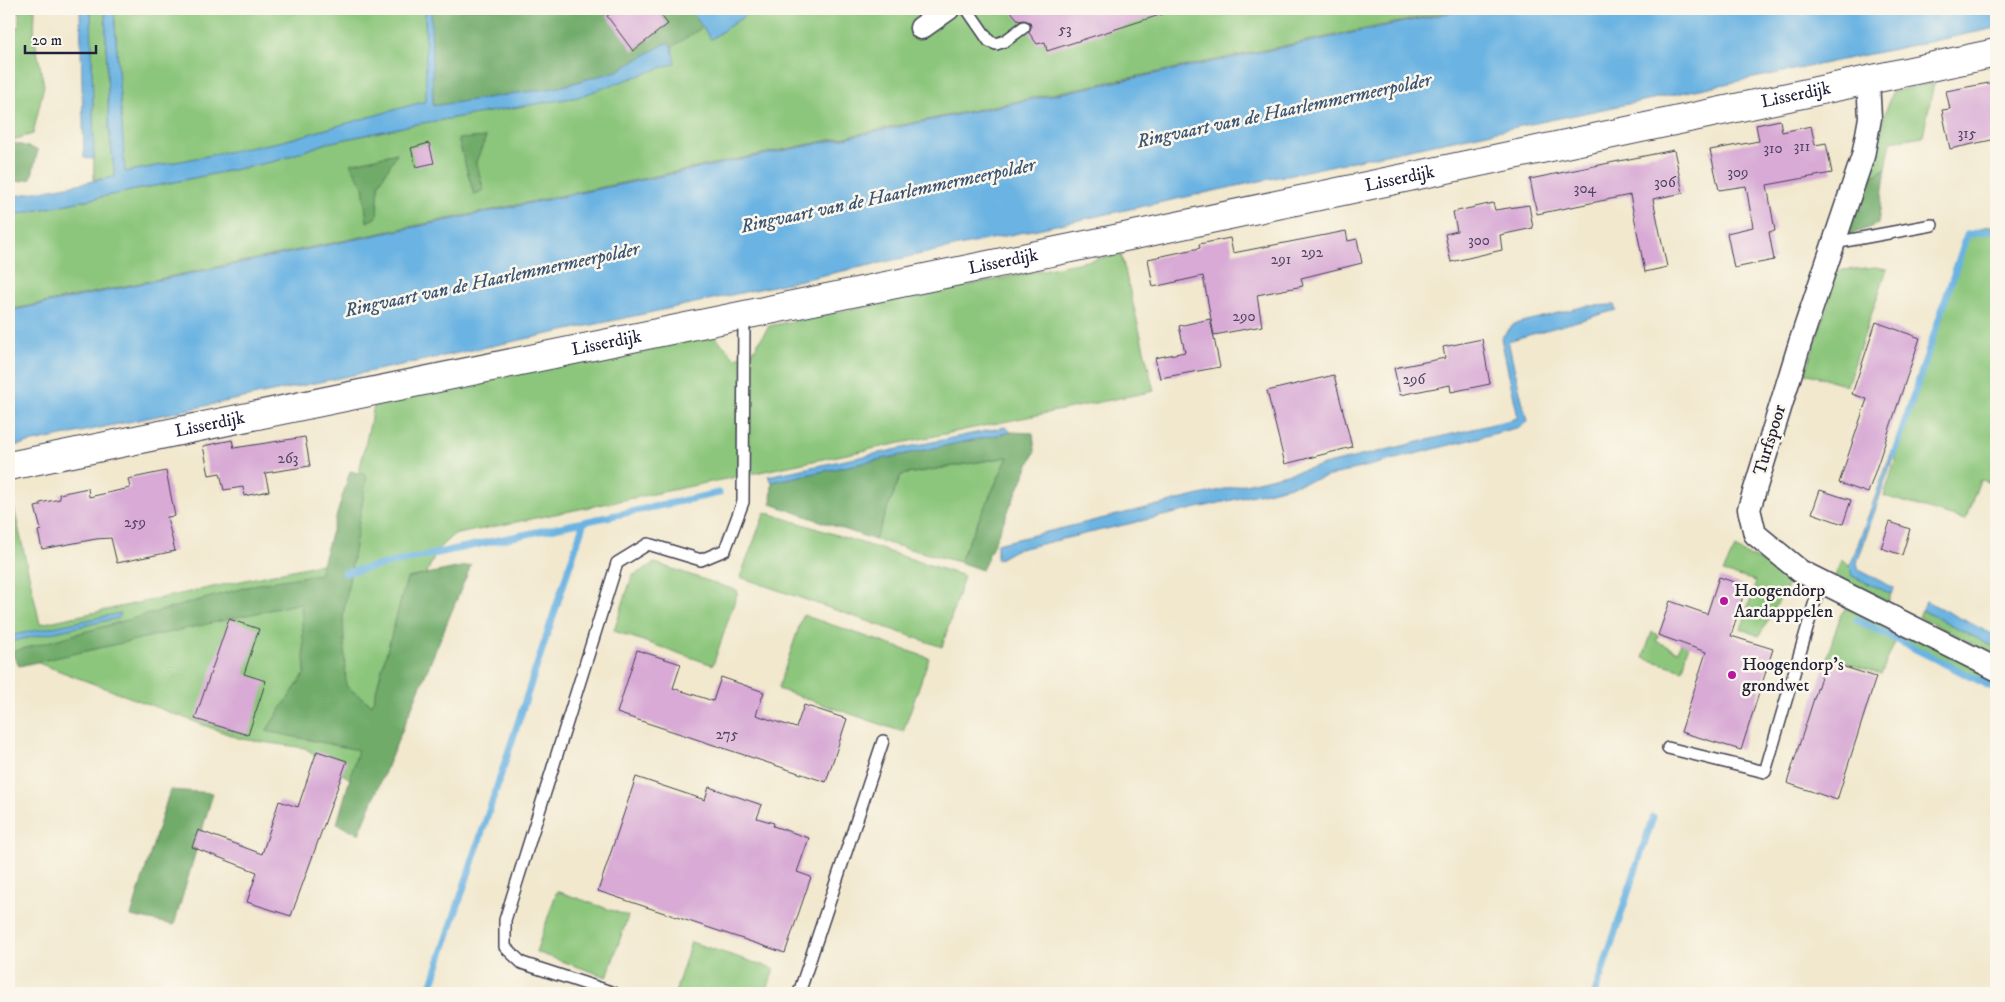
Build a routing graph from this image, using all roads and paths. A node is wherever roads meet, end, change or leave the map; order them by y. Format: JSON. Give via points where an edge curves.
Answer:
{"nodes":[{"id":1,"x":948,"y":9,"type":"edge"},
{"id":2,"x":967,"y":9,"type":"edge"},
{"id":3,"x":1024,"y":27,"type":"dead end"},
{"id":4,"x":921,"y":28,"type":"dead end"},
{"id":5,"x":1996,"y":53,"type":"edge"},
{"id":6,"x":1868,"y":81,"type":"junction"},
{"id":7,"x":1932,"y":225,"type":"dead end"},
{"id":8,"x":1834,"y":243,"type":"junction"},
{"id":9,"x":744,"y":314,"type":"junction"},
{"id":10,"x":9,"y":466,"type":"edge"},
{"id":11,"x":1821,"y":581,"type":"junction"},
{"id":12,"x":1996,"y":669,"type":"edge"},
{"id":13,"x":883,"y":741,"type":"dead end"},
{"id":14,"x":1668,"y":748,"type":"dead end"},
{"id":15,"x":614,"y":993,"type":"edge"},
{"id":16,"x":799,"y":993,"type":"edge"}],
"edges":[{"from":1,"to":4,"type":"street"},
{"from":2,"to":3,"type":"lane","via":[[989,40],[996,44]]},
{"from":5,"to":6,"type":"street","name":"Lisserdijk"},
{"from":6,"to":8,"type":"street","name":"Turfspoor","via":[[1870,118],[1863,156]]},
{"from":6,"to":9,"type":"street","name":"Lisserdijk"},
{"from":7,"to":8,"type":"lane"},
{"from":8,"to":11,"type":"street","name":"Turfspoor","via":[[1800,342],[1750,509],[1755,534],[1800,570]]},
{"from":9,"to":10,"type":"street","name":"Lisserdijk"},
{"from":9,"to":15,"type":"lane","via":[[743,502],[725,550],[701,560],[648,544],[617,564],[505,920],[505,947],[522,963]]},
{"from":11,"to":12,"type":"street","name":"Turfspoor"},
{"from":11,"to":14,"type":"lane","via":[[1765,772]]},
{"from":13,"to":16,"type":"lane"}]}
